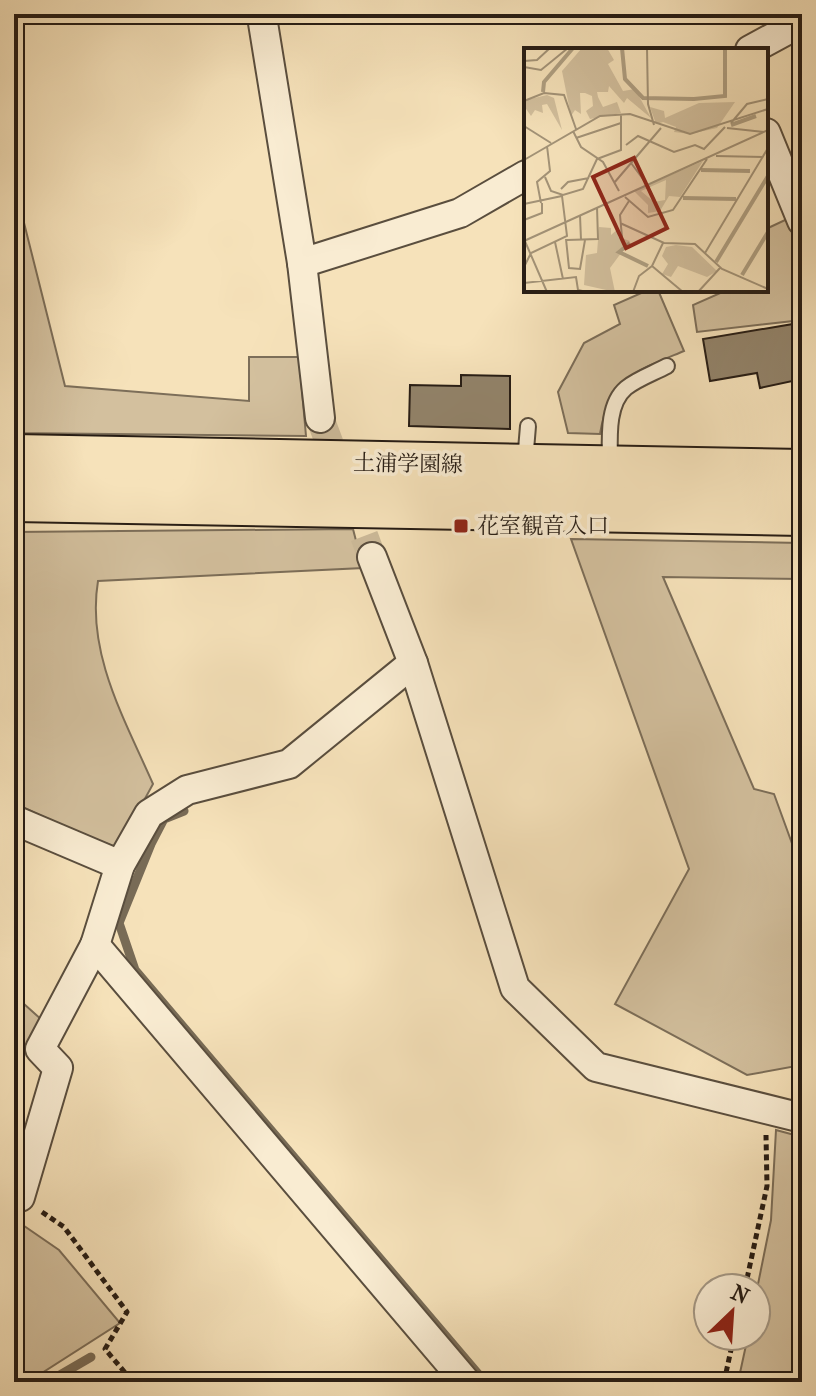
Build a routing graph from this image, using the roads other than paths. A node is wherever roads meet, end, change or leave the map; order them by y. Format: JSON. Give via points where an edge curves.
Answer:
{"nodes":[{"id":1,"x":264,"y":14,"type":"edge"},
{"id":2,"x":802,"y":22,"type":"edge"},
{"id":3,"x":754,"y":48,"type":"edge"},
{"id":4,"x":768,"y":138,"type":"edge"},
{"id":5,"x":524,"y":176,"type":"edge"},
{"id":6,"x":802,"y":221,"type":"edge"},
{"id":7,"x":302,"y":263,"type":"junction"},
{"id":8,"x":667,"y":366,"type":"dead end"},
{"id":9,"x":320,"y":418,"type":"tunnel mouth"},
{"id":10,"x":14,"y":457,"type":"edge"},
{"id":11,"x":525,"y":467,"type":"junction"},
{"id":12,"x":609,"y":468,"type":"junction"},
{"id":13,"x":802,"y":472,"type":"edge"},
{"id":14,"x":14,"y":499,"type":"edge"},
{"id":15,"x":802,"y":513,"type":"edge"},
{"id":16,"x":372,"y":557,"type":"tunnel mouth"},
{"id":17,"x":413,"y":663,"type":"junction"},
{"id":18,"x":14,"y":820,"type":"edge"},
{"id":19,"x":120,"y":865,"type":"junction"},
{"id":20,"x":95,"y":945,"type":"junction"},
{"id":21,"x":802,"y":1118,"type":"edge"},
{"id":22,"x":20,"y":1197,"type":"road end"},
{"id":23,"x":466,"y":1382,"type":"edge"}],
"edges":[{"from":1,"to":7,"type":"street"},
{"from":2,"to":3,"type":"street"},
{"from":4,"to":6,"type":"street"},
{"from":5,"to":7,"type":"street","via":[[460,213]]},
{"from":7,"to":9,"type":"street"},
{"from":8,"to":12,"type":"lane","via":[[626,389],[616,401]]},
{"from":10,"to":11,"type":"main road","name":"土浦学園線"},
{"from":11,"to":12,"type":"main road","name":"土浦学園線"},
{"from":11,"to":14,"type":"main road","name":"土浦学園線"},
{"from":11,"to":15,"type":"main road","name":"土浦学園線"},
{"from":12,"to":13,"type":"main road","name":"土浦学園線"},
{"from":16,"to":17,"type":"street"},
{"from":17,"to":19,"type":"street","via":[[289,764],[187,790],[149,814]]},
{"from":17,"to":21,"type":"street","via":[[515,988],[596,1067]]},
{"from":18,"to":19,"type":"street"},
{"from":19,"to":20,"type":"street"},
{"from":20,"to":22,"type":"street","via":[[40,1049],[58,1068]]},
{"from":20,"to":23,"type":"street"}]}
